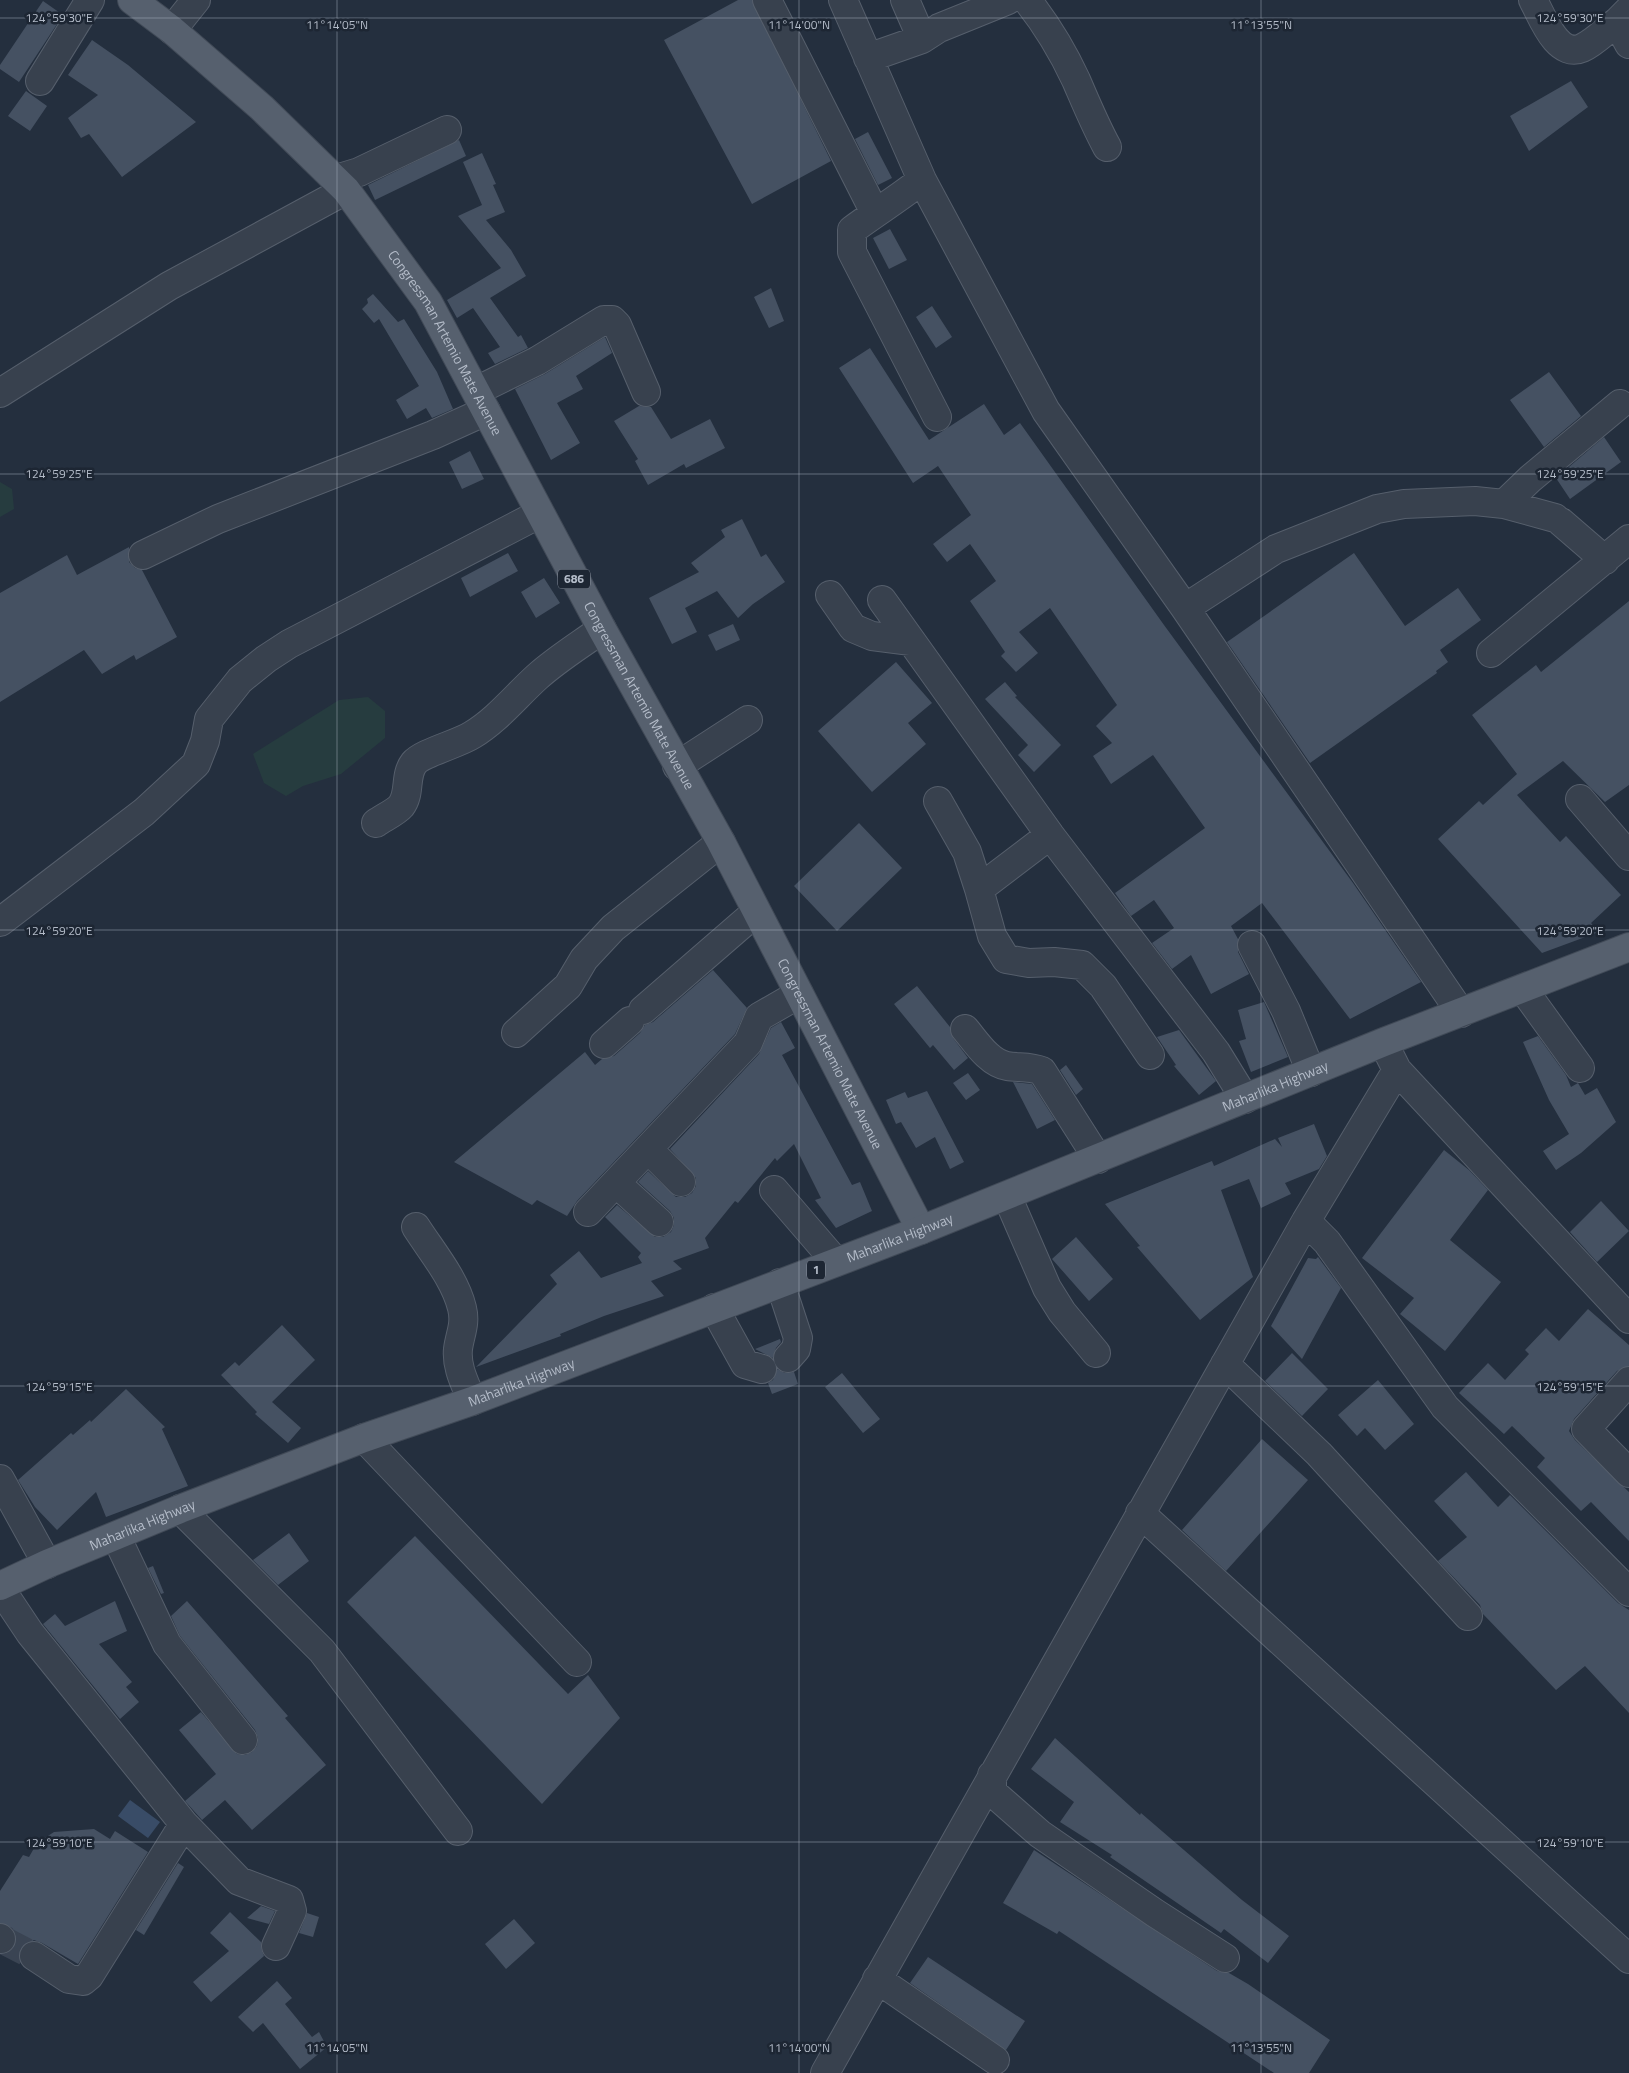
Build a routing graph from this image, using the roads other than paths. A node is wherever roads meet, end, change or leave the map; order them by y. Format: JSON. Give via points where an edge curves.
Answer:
{"nodes":[{"id":1,"x":90,"y":0,"type":"edge"},
{"id":2,"x":132,"y":0,"type":"edge"},
{"id":3,"x":196,"y":0,"type":"edge"},
{"id":4,"x":767,"y":0,"type":"edge"},
{"id":5,"x":843,"y":0,"type":"edge"},
{"id":6,"x":905,"y":0,"type":"edge"},
{"id":7,"x":1008,"y":0,"type":"edge"},
{"id":8,"x":1027,"y":0,"type":"edge"},
{"id":9,"x":1533,"y":0,"type":"edge"},
{"id":10,"x":1625,"y":25,"type":"edge"},
{"id":11,"x":172,"y":30,"type":"junction"},
{"id":12,"x":922,"y":39,"type":"junction"},
{"id":13,"x":868,"y":58,"type":"junction"},
{"id":14,"x":40,"y":81,"type":"dead end"},
{"id":15,"x":446,"y":130,"type":"dead end"},
{"id":16,"x":1107,"y":147,"type":"dead end"},
{"id":17,"x":922,"y":180,"type":"junction"},
{"id":18,"x":341,"y":184,"type":"junction"},
{"id":19,"x":875,"y":213,"type":"junction"},
{"id":20,"x":646,"y":392,"type":"dead end"},
{"id":21,"x":0,"y":393,"type":"edge"},
{"id":22,"x":481,"y":401,"type":"junction"},
{"id":23,"x":1620,"y":404,"type":"dead end"},
{"id":24,"x":938,"y":417,"type":"dead end"},
{"id":25,"x":1504,"y":504,"type":"junction"},
{"id":26,"x":539,"y":514,"type":"junction"},
{"id":27,"x":1629,"y":539,"type":"edge"},
{"id":28,"x":142,"y":555,"type":"dead end"},
{"id":29,"x":1605,"y":560,"type":"junction"},
{"id":30,"x":830,"y":595,"type":"dead end"},
{"id":31,"x":882,"y":600,"type":"dead end"},
{"id":32,"x":1185,"y":608,"type":"junction"},
{"id":33,"x":602,"y":629,"type":"junction"},
{"id":34,"x":911,"y":640,"type":"junction"},
{"id":35,"x":1491,"y":653,"type":"dead end"},
{"id":36,"x":748,"y":720,"type":"dead end"},
{"id":37,"x":677,"y":766,"type":"junction"},
{"id":38,"x":1580,"y":799,"type":"dead end"},
{"id":39,"x":938,"y":801,"type":"dead end"},
{"id":40,"x":376,"y":823,"type":"dead end"},
{"id":41,"x":1050,"y":835,"type":"junction"},
{"id":42,"x":721,"y":842,"type":"junction"},
{"id":43,"x":1629,"y":856,"type":"edge"},
{"id":44,"x":979,"y":889,"type":"junction"},
{"id":45,"x":756,"y":912,"type":"junction"},
{"id":46,"x":0,"y":922,"type":"edge"},
{"id":47,"x":1252,"y":945,"type":"dead end"},
{"id":48,"x":1629,"y":947,"type":"edge"},
{"id":49,"x":1523,"y":989,"type":"junction"},
{"id":50,"x":800,"y":994,"type":"junction"},
{"id":51,"x":1461,"y":1013,"type":"junction"},
{"id":52,"x":965,"y":1029,"type":"dead end"},
{"id":53,"x":516,"y":1033,"type":"dead end"},
{"id":54,"x":1384,"y":1042,"type":"junction"},
{"id":55,"x":604,"y":1044,"type":"dead end"},
{"id":56,"x":1150,"y":1055,"type":"dead end"},
{"id":57,"x":1580,"y":1068,"type":"dead end"},
{"id":58,"x":1397,"y":1070,"type":"junction"},
{"id":59,"x":1311,"y":1072,"type":"junction"},
{"id":60,"x":1246,"y":1099,"type":"junction"},
{"id":61,"x":648,"y":1149,"type":"junction"},
{"id":62,"x":1098,"y":1159,"type":"junction"},
{"id":63,"x":681,"y":1182,"type":"dead end"},
{"id":64,"x":616,"y":1183,"type":"junction"},
{"id":65,"x":774,"y":1190,"type":"dead end"},
{"id":66,"x":1007,"y":1196,"type":"junction"},
{"id":67,"x":588,"y":1212,"type":"dead end"},
{"id":68,"x":1306,"y":1221,"type":"junction"},
{"id":69,"x":659,"y":1222,"type":"dead end"},
{"id":70,"x":416,"y":1227,"type":"dead end"},
{"id":71,"x":921,"y":1230,"type":"junction"},
{"id":72,"x":836,"y":1262,"type":"junction"},
{"id":73,"x":780,"y":1283,"type":"junction"},
{"id":74,"x":714,"y":1308,"type":"junction"},
{"id":75,"x":1629,"y":1319,"type":"edge"},
{"id":76,"x":1096,"y":1353,"type":"dead end"},
{"id":77,"x":788,"y":1358,"type":"dead end"},
{"id":78,"x":1225,"y":1364,"type":"junction"},
{"id":79,"x":762,"y":1369,"type":"dead end"},
{"id":80,"x":1629,"y":1381,"type":"edge"},
{"id":81,"x":472,"y":1401,"type":"junction"},
{"id":82,"x":364,"y":1438,"type":"junction"},
{"id":83,"x":1629,"y":1473,"type":"edge"},
{"id":84,"x":0,"y":1479,"type":"edge"},
{"id":85,"x":180,"y":1509,"type":"junction"},
{"id":86,"x":1140,"y":1513,"type":"junction"},
{"id":87,"x":116,"y":1536,"type":"junction"},
{"id":88,"x":47,"y":1564,"type":"junction"},
{"id":89,"x":0,"y":1587,"type":"edge"},
{"id":90,"x":1629,"y":1592,"type":"edge"},
{"id":91,"x":1468,"y":1616,"type":"dead end"},
{"id":92,"x":577,"y":1662,"type":"dead end"},
{"id":93,"x":243,"y":1740,"type":"dead end"},
{"id":94,"x":992,"y":1775,"type":"junction"},
{"id":95,"x":184,"y":1824,"type":"junction"},
{"id":96,"x":458,"y":1830,"type":"dead end"},
{"id":97,"x":276,"y":1946,"type":"dead end"},
{"id":98,"x":34,"y":1956,"type":"tunnel mouth"},
{"id":99,"x":1225,"y":1958,"type":"dead end"},
{"id":100,"x":1629,"y":1959,"type":"edge"},
{"id":101,"x":877,"y":1979,"type":"junction"},
{"id":102,"x":995,"y":2060,"type":"dead end"},
{"id":103,"x":828,"y":2071,"type":"edge"}],
"edges":[{"from":1,"to":14,"type":"street"},
{"from":2,"to":11,"type":"main road","name":"Congressman Artemio Mate Avenue","number":"686"},
{"from":3,"to":11,"type":"street"},
{"from":4,"to":19,"type":"street"},
{"from":5,"to":13,"type":"street"},
{"from":6,"to":12,"type":"street"},
{"from":7,"to":12,"type":"street","via":[[939,28]]},
{"from":8,"to":16,"type":"street","via":[[1042,19],[1075,78]]},
{"from":9,"to":10,"type":"street","via":[[1556,43],[1567,48],[1581,49]]},
{"from":11,"to":18,"type":"main road","name":"Congressman Artemio Mate Avenue","number":"686","via":[[262,108]]},
{"from":12,"to":13,"type":"street"},
{"from":13,"to":17,"type":"street"},
{"from":15,"to":18,"type":"street"},
{"from":17,"to":19,"type":"street"},
{"from":17,"to":32,"type":"street","via":[[1046,411]]},
{"from":18,"to":21,"type":"street","via":[[169,286]]},
{"from":18,"to":22,"type":"main road","name":"Congressman Artemio Mate Avenue","number":"686","via":[[428,302]]},
{"from":19,"to":24,"type":"street","via":[[852,230],[852,252]]},
{"from":20,"to":22,"type":"street","via":[[617,325],[612,320],[604,320],[537,361]]},
{"from":22,"to":26,"type":"main road","name":"Congressman Artemio Mate Avenue","number":"686"},
{"from":22,"to":28,"type":"street","via":[[433,435],[218,519]]},
{"from":23,"to":25,"type":"street"},
{"from":25,"to":29,"type":"street","via":[[1558,520]]},
{"from":25,"to":32,"type":"street","via":[[1443,502],[1377,508],[1276,549]]},
{"from":26,"to":33,"type":"main road","name":"Congressman Artemio Mate Avenue","number":"686"},
{"from":26,"to":46,"type":"street","via":[[288,644],[266,659],[240,680],[209,719],[196,764],[144,812]]},
{"from":27,"to":29,"type":"street"},
{"from":29,"to":35,"type":"street"},
{"from":30,"to":34,"type":"street","via":[[853,628],[872,636]]},
{"from":31,"to":34,"type":"street"},
{"from":32,"to":51,"type":"street"},
{"from":33,"to":37,"type":"main road","name":"Congressman Artemio Mate Avenue","number":"686"},
{"from":33,"to":40,"type":"street","via":[[538,676],[472,735],[445,749],[425,754],[415,762],[401,806]]},
{"from":34,"to":41,"type":"street"},
{"from":36,"to":37,"type":"street"},
{"from":37,"to":42,"type":"main road","name":"Congressman Artemio Mate Avenue","number":"686"},
{"from":38,"to":43,"type":"street"},
{"from":39,"to":44,"type":"street","via":[[967,852]]},
{"from":41,"to":44,"type":"street"},
{"from":41,"to":60,"type":"street","via":[[1216,1052]]},
{"from":42,"to":45,"type":"main road","name":"Congressman Artemio Mate Avenue","number":"686"},
{"from":42,"to":53,"type":"street","via":[[613,928],[584,959],[568,986]]},
{"from":44,"to":56,"type":"street","via":[[992,936],[1006,959],[1082,965],[1104,986]]},
{"from":45,"to":50,"type":"main road","name":"Congressman Artemio Mate Avenue","number":"686"},
{"from":45,"to":55,"type":"street"},
{"from":47,"to":59,"type":"street","via":[[1286,1011]]},
{"from":48,"to":49,"type":"main road","name":"Maharlika Highway","number":"1"},
{"from":49,"to":51,"type":"main road","name":"Maharlika Highway","number":"1"},
{"from":49,"to":57,"type":"street"},
{"from":50,"to":61,"type":"street","via":[[759,1017],[748,1043]]},
{"from":50,"to":71,"type":"main road","name":"Congressman Artemio Mate Avenue","number":"686"},
{"from":51,"to":54,"type":"main road","name":"Maharlika Highway","number":"1"},
{"from":52,"to":62,"type":"street","via":[[990,1058],[1005,1066],[1032,1066],[1042,1071]]},
{"from":54,"to":58,"type":"street"},
{"from":54,"to":59,"type":"main road","name":"Maharlika Highway","number":"1"},
{"from":58,"to":68,"type":"street"},
{"from":58,"to":75,"type":"street"},
{"from":59,"to":60,"type":"main road","name":"Maharlika Highway","number":"1"},
{"from":60,"to":62,"type":"main road","name":"Maharlika Highway","number":"1"},
{"from":61,"to":63,"type":"street"},
{"from":61,"to":64,"type":"street"},
{"from":62,"to":66,"type":"main road","name":"Maharlika Highway","number":"1"},
{"from":64,"to":67,"type":"street"},
{"from":64,"to":69,"type":"street"},
{"from":65,"to":72,"type":"street"},
{"from":66,"to":71,"type":"main road","name":"Maharlika Highway","number":"1"},
{"from":66,"to":76,"type":"street","via":[[1047,1288]]},
{"from":68,"to":78,"type":"street"},
{"from":68,"to":90,"type":"street","via":[[1327,1242],[1445,1407]]},
{"from":70,"to":81,"type":"street","via":[[456,1290],[462,1308],[465,1324],[458,1350],[459,1370]]},
{"from":71,"to":72,"type":"main road","name":"Maharlika Highway","number":"1"},
{"from":72,"to":73,"type":"main road","name":"Maharlika Highway","number":"1"},
{"from":73,"to":74,"type":"main road","name":"Maharlika Highway","number":"1"},
{"from":73,"to":77,"type":"street","via":[[798,1338],[796,1350]]},
{"from":74,"to":79,"type":"street","via":[[745,1364]]},
{"from":74,"to":81,"type":"main road","name":"Maharlika Highway","number":"1"},
{"from":78,"to":86,"type":"street"},
{"from":78,"to":91,"type":"street","via":[[1319,1454]]},
{"from":80,"to":83,"type":"street","via":[[1586,1429]]},
{"from":81,"to":82,"type":"main road","name":"Maharlika Highway","number":"1"},
{"from":82,"to":85,"type":"main road","name":"Maharlika Highway","number":"1"},
{"from":82,"to":92,"type":"street"},
{"from":84,"to":88,"type":"street"},
{"from":85,"to":87,"type":"main road","name":"Maharlika Highway","number":"1"},
{"from":85,"to":96,"type":"street","via":[[322,1651]]},
{"from":86,"to":94,"type":"street"},
{"from":86,"to":100,"type":"street"},
{"from":87,"to":88,"type":"main road","name":"Maharlika Highway","number":"1"},
{"from":87,"to":93,"type":"street","via":[[167,1644]]},
{"from":88,"to":89,"type":"main road","name":"Maharlika Highway","number":"1"},
{"from":89,"to":95,"type":"street","via":[[30,1632]]},
{"from":94,"to":99,"type":"street","via":[[992,1792],[1040,1834]]},
{"from":94,"to":101,"type":"street"},
{"from":95,"to":97,"type":"street","via":[[239,1881],[288,1900],[292,1911]]},
{"from":95,"to":98,"type":"street","via":[[89,1976],[79,1982],[69,1979]]},
{"from":101,"to":102,"type":"street"},
{"from":101,"to":103,"type":"street"}]}
